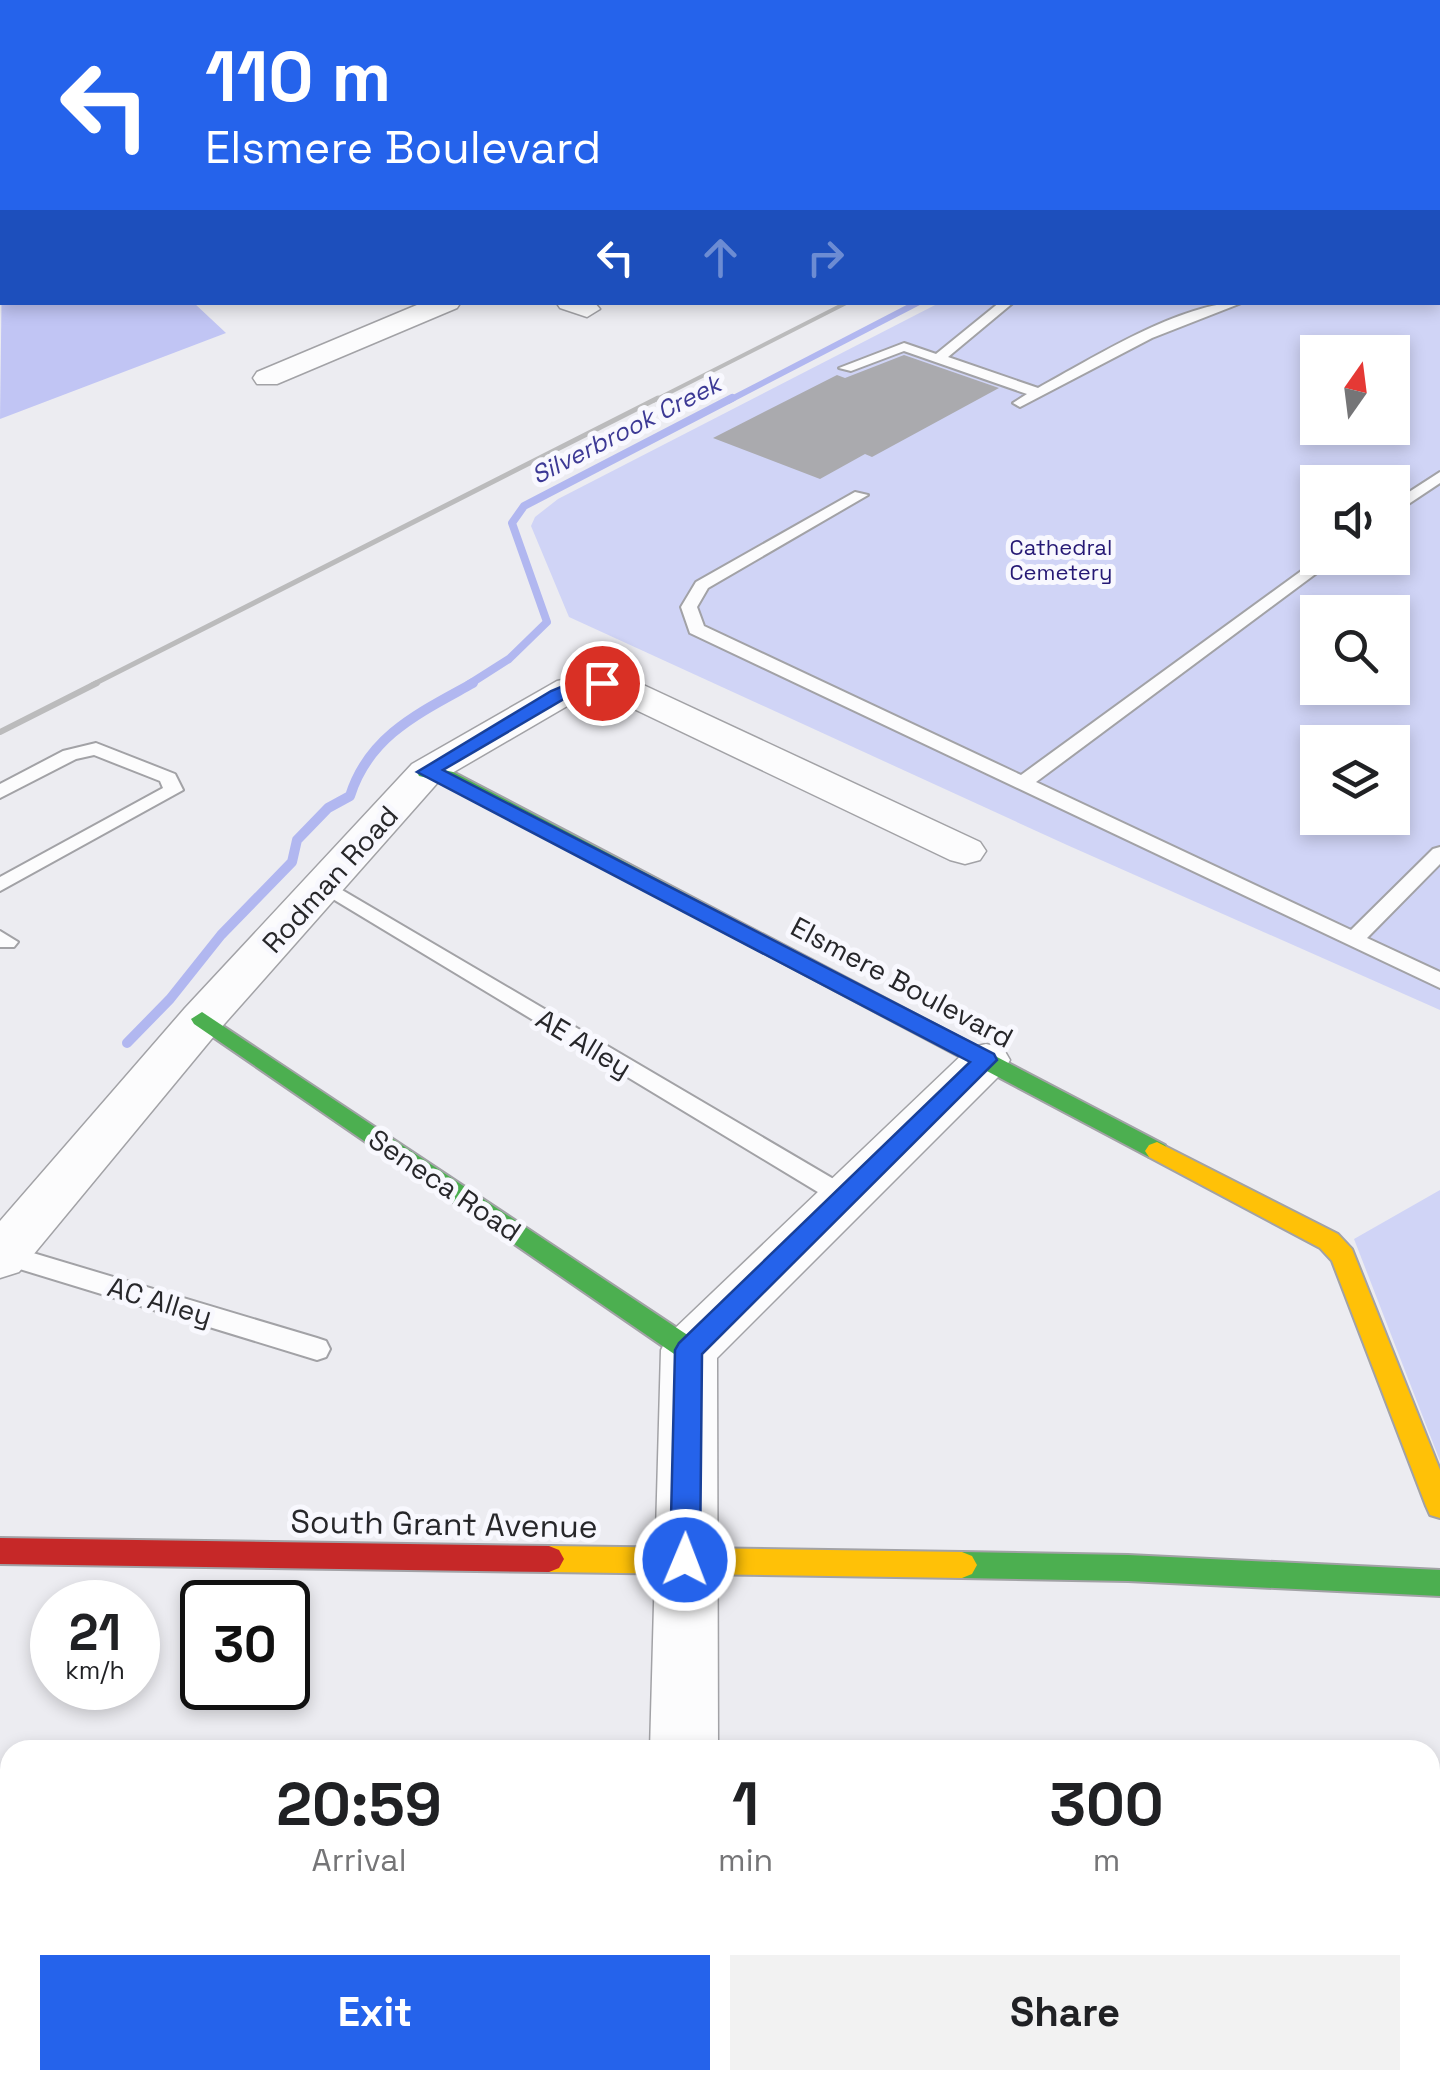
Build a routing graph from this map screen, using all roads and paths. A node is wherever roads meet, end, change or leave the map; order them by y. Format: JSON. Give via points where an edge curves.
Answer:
{"nodes":[{"id":1,"x":441,"y":305,"type":"edge"},
{"id":2,"x":1004,"y":305,"type":"edge"},
{"id":3,"x":1230,"y":305,"type":"edge"},
{"id":4,"x":940,"y":358,"type":"junction"},
{"id":5,"x":846,"y":368,"type":"dead end"},
{"id":6,"x":267,"y":378,"type":"dead end"},
{"id":7,"x":1039,"y":393,"type":"junction"},
{"id":8,"x":1020,"y":404,"type":"dead end"},
{"id":9,"x":1440,"y":476,"type":"edge"},
{"id":10,"x":860,"y":496,"type":"dead end"},
{"id":11,"x":1410,"y":498,"type":"edge"},
{"id":12,"x":1306,"y":575,"type":"edge"},
{"id":13,"x":426,"y":772,"type":"junction"},
{"id":14,"x":1024,"y":782,"type":"junction"},
{"id":15,"x":0,"y":792,"type":"edge"},
{"id":16,"x":965,"y":850,"type":"dead end"},
{"id":17,"x":1440,"y":853,"type":"edge"},
{"id":18,"x":0,"y":885,"type":"edge"},
{"id":19,"x":325,"y":886,"type":"junction"},
{"id":20,"x":1353,"y":940,"type":"junction"},
{"id":21,"x":1440,"y":981,"type":"edge"},
{"id":22,"x":202,"y":1019,"type":"junction"},
{"id":23,"x":986,"y":1060,"type":"junction"},
{"id":24,"x":845,"y":1197,"type":"junction"},
{"id":25,"x":1,"y":1255,"type":"edge"},
{"id":26,"x":317,"y":1349,"type":"dead end"},
{"id":27,"x":689,"y":1350,"type":"junction"},
{"id":28,"x":1431,"y":1458,"type":"edge"},
{"id":29,"x":1440,"y":1506,"type":"edge"},
{"id":30,"x":0,"y":1551,"type":"edge"},
{"id":31,"x":685,"y":1560,"type":"junction"},
{"id":32,"x":1440,"y":1583,"type":"edge"},
{"id":33,"x":684,"y":1740,"type":"edge"}],
"edges":[{"from":1,"to":6,"type":"street"},
{"from":2,"to":4,"type":"lane"},
{"from":3,"to":7,"type":"lane","via":[[1146,335]]},
{"from":4,"to":5,"type":"lane","via":[[898,347]]},
{"from":4,"to":7,"type":"lane"},
{"from":7,"to":8,"type":"lane"},
{"from":9,"to":11,"type":"lane"},
{"from":10,"to":14,"type":"lane","via":[[702,585],[689,607],[696,629]]},
{"from":12,"to":14,"type":"lane"},
{"from":13,"to":16,"type":"street","name":"Rodman Road","via":[[558,695],[602,683]]},
{"from":13,"to":19,"type":"street","name":"Rodman Road"},
{"from":13,"to":23,"type":"street","name":"Elsmere Boulevard","via":[[446,776]]},
{"from":14,"to":20,"type":"lane"},
{"from":15,"to":18,"type":"lane","via":[[70,755],[96,749],[168,778],[173,790]]},
{"from":17,"to":20,"type":"lane"},
{"from":19,"to":22,"type":"street","name":"Rodman Road"},
{"from":19,"to":24,"type":"lane","name":"AE Alley"},
{"from":20,"to":21,"type":"lane"},
{"from":22,"to":25,"type":"street","name":"Rodman Road"},
{"from":22,"to":27,"type":"street","name":"Seneca Road"},
{"from":23,"to":24,"type":"street"},
{"from":23,"to":28,"type":"street","name":"Elsmere Boulevard","via":[[1329,1241],[1344,1256]]},
{"from":24,"to":27,"type":"street"},
{"from":25,"to":26,"type":"lane","name":"AC Alley"},
{"from":27,"to":31,"type":"street"},
{"from":28,"to":29,"type":"street"},
{"from":30,"to":31,"type":"street","name":"South Grant Avenue"},
{"from":31,"to":32,"type":"street","name":"South Grant Avenue","via":[[1128,1568]]},
{"from":31,"to":33,"type":"street"}]}
